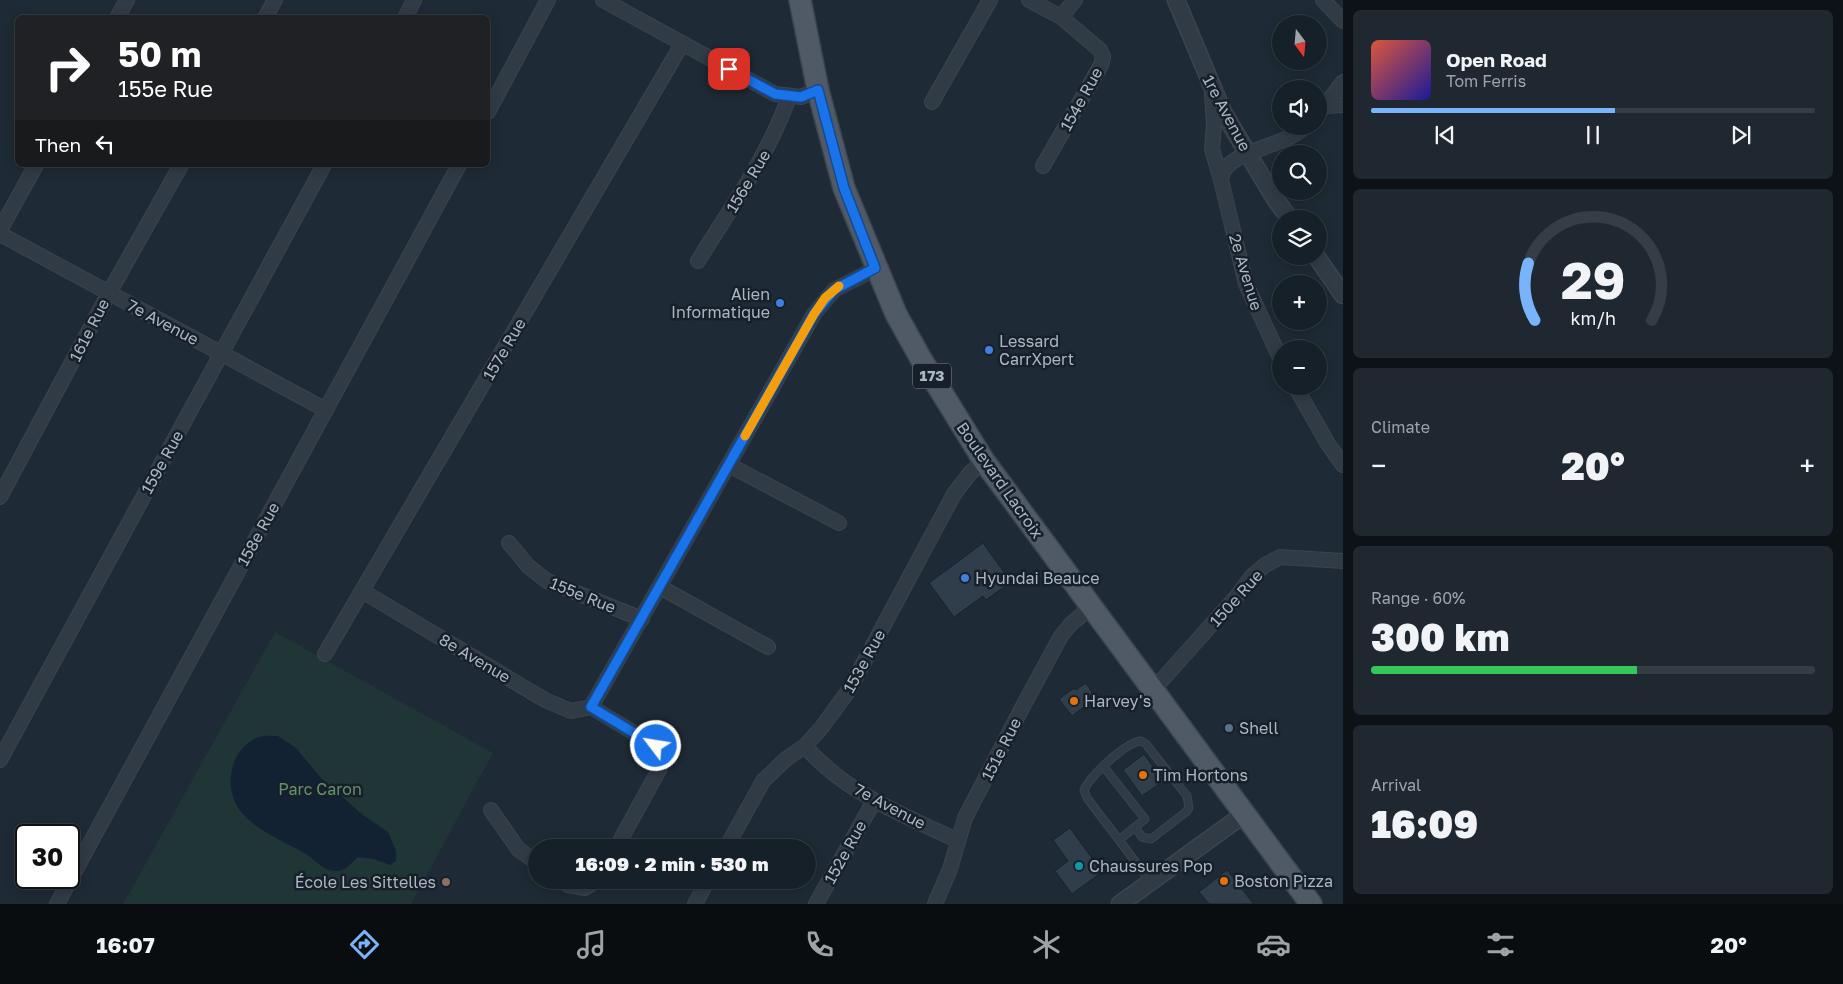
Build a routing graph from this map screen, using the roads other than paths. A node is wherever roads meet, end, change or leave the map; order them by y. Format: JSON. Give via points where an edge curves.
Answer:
{"nodes":[{"id":1,"x":127,"y":0,"type":"edge"},
{"id":2,"x":275,"y":0,"type":"edge"},
{"id":3,"x":414,"y":0,"type":"edge"},
{"id":4,"x":548,"y":0,"type":"edge"},
{"id":5,"x":603,"y":0,"type":"edge"},
{"id":6,"x":800,"y":0,"type":"edge"},
{"id":7,"x":990,"y":0,"type":"edge"},
{"id":8,"x":1029,"y":0,"type":"edge"},
{"id":9,"x":1076,"y":0,"type":"edge"},
{"id":10,"x":1323,"y":0,"type":"edge"},
{"id":11,"x":1179,"y":1,"type":"edge"},
{"id":12,"x":119,"y":15,"type":"edge"},
{"id":13,"x":267,"y":15,"type":"edge"},
{"id":14,"x":406,"y":15,"type":"edge"},
{"id":15,"x":1061,"y":17,"type":"junction"},
{"id":16,"x":1343,"y":21,"type":"edge"},
{"id":17,"x":682,"y":44,"type":"junction"},
{"id":18,"x":1343,"y":82,"type":"edge"},
{"id":19,"x":1212,"y":89,"type":"junction"},
{"id":20,"x":818,"y":90,"type":"junction"},
{"id":21,"x":789,"y":96,"type":"junction"},
{"id":22,"x":932,"y":102,"type":"dead end"},
{"id":23,"x":1327,"y":103,"type":"edge"},
{"id":24,"x":1343,"y":105,"type":"edge"},
{"id":25,"x":490,"y":108,"type":"edge"},
{"id":26,"x":1327,"y":108,"type":"edge"},
{"id":27,"x":1295,"y":135,"type":"edge"},
{"id":28,"x":1248,"y":154,"type":"junction"},
{"id":29,"x":1043,"y":166,"type":"dead end"},
{"id":30,"x":35,"y":167,"type":"edge"},
{"id":31,"x":180,"y":167,"type":"edge"},
{"id":32,"x":323,"y":167,"type":"edge"},
{"id":33,"x":458,"y":167,"type":"edge"},
{"id":34,"x":1221,"y":180,"type":"junction"},
{"id":35,"x":1283,"y":210,"type":"edge"},
{"id":36,"x":0,"y":230,"type":"edge"},
{"id":37,"x":0,"y":234,"type":"edge"},
{"id":38,"x":698,"y":261,"type":"dead end"},
{"id":39,"x":1322,"y":265,"type":"edge"},
{"id":40,"x":875,"y":268,"type":"junction"},
{"id":41,"x":109,"y":293,"type":"junction"},
{"id":42,"x":1343,"y":295,"type":"edge"},
{"id":43,"x":1272,"y":340,"type":"edge"},
{"id":44,"x":221,"y":353,"type":"junction"},
{"id":45,"x":1300,"y":395,"type":"edge"},
{"id":46,"x":326,"y":410,"type":"junction"},
{"id":47,"x":984,"y":461,"type":"junction"},
{"id":48,"x":729,"y":465,"type":"junction"},
{"id":49,"x":1343,"y":465,"type":"edge"},
{"id":50,"x":0,"y":497,"type":"edge"},
{"id":51,"x":839,"y":523,"type":"dead end"},
{"id":52,"x":509,"y":543,"type":"dead end"},
{"id":53,"x":1343,"y":561,"type":"edge"},
{"id":54,"x":660,"y":587,"type":"junction"},
{"id":55,"x":362,"y":591,"type":"junction"},
{"id":56,"x":1091,"y":607,"type":"junction"},
{"id":57,"x":642,"y":619,"type":"junction"},
{"id":58,"x":768,"y":647,"type":"dead end"},
{"id":59,"x":325,"y":654,"type":"dead end"},
{"id":60,"x":1153,"y":690,"type":"junction"},
{"id":61,"x":591,"y":707,"type":"junction"},
{"id":62,"x":805,"y":746,"type":"junction"},
{"id":63,"x":0,"y":760,"type":"edge"},
{"id":64,"x":1104,"y":767,"type":"junction"},
{"id":65,"x":874,"y":801,"type":"junction"},
{"id":66,"x":492,"y":810,"type":"dead end"},
{"id":67,"x":1243,"y":815,"type":"junction"},
{"id":68,"x":1135,"y":827,"type":"junction"},
{"id":69,"x":621,"y":839,"type":"edge"},
{"id":70,"x":731,"y":839,"type":"edge"},
{"id":71,"x":957,"y":840,"type":"junction"},
{"id":72,"x":1119,"y":840,"type":"junction"},
{"id":73,"x":528,"y":856,"type":"edge"},
{"id":74,"x":1150,"y":882,"type":"junction"},
{"id":75,"x":703,"y":889,"type":"edge"},
{"id":76,"x":57,"y":904,"type":"edge"},
{"id":77,"x":695,"y":904,"type":"edge"},
{"id":78,"x":816,"y":904,"type":"edge"},
{"id":79,"x":935,"y":904,"type":"edge"},
{"id":80,"x":1120,"y":904,"type":"edge"},
{"id":81,"x":1311,"y":904,"type":"edge"}],
"edges":[{"from":1,"to":12,"type":"street"},
{"from":2,"to":13,"type":"street"},
{"from":3,"to":14,"type":"street"},
{"from":4,"to":25,"type":"street"},
{"from":5,"to":17,"type":"street"},
{"from":6,"to":20,"type":"main road","name":"Boulevard Lacroix","number":"173"},
{"from":7,"to":22,"type":"street"},
{"from":8,"to":15,"type":"street","name":"154e Rue"},
{"from":9,"to":15,"type":"street"},
{"from":10,"to":16,"type":"street"},
{"from":11,"to":19,"type":"street","name":"1re Avenue"},
{"from":15,"to":29,"type":"street","name":"154e Rue","via":[[1100,50],[1103,57]]},
{"from":17,"to":21,"type":"street","via":[[775,94]]},
{"from":17,"to":55,"type":"street","name":"157e Rue"},
{"from":18,"to":23,"type":"street"},
{"from":19,"to":28,"type":"street","name":"1re Avenue"},
{"from":19,"to":34,"type":"street","name":"2e Avenue","via":[[1212,149]]},
{"from":20,"to":21,"type":"street","via":[[801,97]]},
{"from":20,"to":40,"type":"main road","name":"Boulevard Lacroix","number":"173","via":[[844,188]]},
{"from":21,"to":38,"type":"street","name":"156e Rue","via":[[767,150]]},
{"from":24,"to":26,"type":"street"},
{"from":27,"to":28,"type":"street"},
{"from":28,"to":34,"type":"street","via":[[1225,169]]},
{"from":28,"to":35,"type":"street","name":"1re Avenue"},
{"from":30,"to":36,"type":"street"},
{"from":31,"to":41,"type":"street","name":"161e Rue"},
{"from":32,"to":44,"type":"street","name":"159e Rue"},
{"from":33,"to":46,"type":"street","name":"158e Rue"},
{"from":34,"to":43,"type":"street","name":"2e Avenue","via":[[1246,284]]},
{"from":37,"to":41,"type":"street","name":"7e Avenue"},
{"from":39,"to":42,"type":"street"},
{"from":40,"to":47,"type":"main road","name":"Boulevard Lacroix","number":"173","via":[[912,344]]},
{"from":40,"to":48,"type":"street","via":[[843,284],[825,298]]},
{"from":41,"to":44,"type":"street","name":"7e Avenue"},
{"from":41,"to":50,"type":"street","name":"161e Rue"},
{"from":44,"to":46,"type":"street","name":"7e Avenue"},
{"from":44,"to":63,"type":"street","name":"159e Rue"},
{"from":45,"to":49,"type":"street"},
{"from":46,"to":76,"type":"street","name":"158e Rue"},
{"from":47,"to":56,"type":"main road","name":"Boulevard Lacroix","number":"173"},
{"from":47,"to":62,"type":"street","name":"153e Rue","via":[[954,494],[849,690]]},
{"from":48,"to":51,"type":"street"},
{"from":48,"to":54,"type":"street"},
{"from":52,"to":57,"type":"street","name":"155e Rue","via":[[528,566],[547,581]]},
{"from":53,"to":60,"type":"street","name":"150e Rue","via":[[1280,557],[1265,565]]},
{"from":54,"to":57,"type":"street"},
{"from":54,"to":58,"type":"street"},
{"from":55,"to":59,"type":"street","name":"157e Rue"},
{"from":55,"to":61,"type":"street","name":"8e Avenue","via":[[545,700],[571,711]]},
{"from":56,"to":60,"type":"main road","name":"Boulevard Lacroix","number":"173"},
{"from":56,"to":71,"type":"street","name":"151e Rue","via":[[1061,636],[965,818]]},
{"from":57,"to":61,"type":"street"},
{"from":60,"to":67,"type":"main road","name":"Boulevard Lacroix","number":"173"},
{"from":61,"to":69,"type":"street","via":[[656,746],[663,756],[659,770]]},
{"from":62,"to":65,"type":"street","name":"7e Avenue","via":[[819,762]]},
{"from":62,"to":70,"type":"street","name":"153e Rue","via":[[763,782]]},
{"from":64,"to":68,"type":"lane","via":[[1145,819]]},
{"from":64,"to":68,"type":"lane","via":[[1130,744],[1141,741],[1187,796],[1189,808],[1186,812],[1150,839],[1142,837]]},
{"from":64,"to":72,"type":"lane","via":[[1088,780],[1084,790]]},
{"from":65,"to":71,"type":"street","name":"7e Avenue"},
{"from":65,"to":78,"type":"street","name":"152e Rue"},
{"from":66,"to":73,"type":"street","via":[[518,849]]},
{"from":67,"to":74,"type":"street"},
{"from":67,"to":81,"type":"main road","name":"Boulevard Lacroix","number":"173"},
{"from":68,"to":72,"type":"lane"},
{"from":71,"to":79,"type":"street","name":"151e Rue","via":[[950,869]]},
{"from":72,"to":74,"type":"lane"},
{"from":74,"to":80,"type":"street"},
{"from":75,"to":77,"type":"street"}]}
